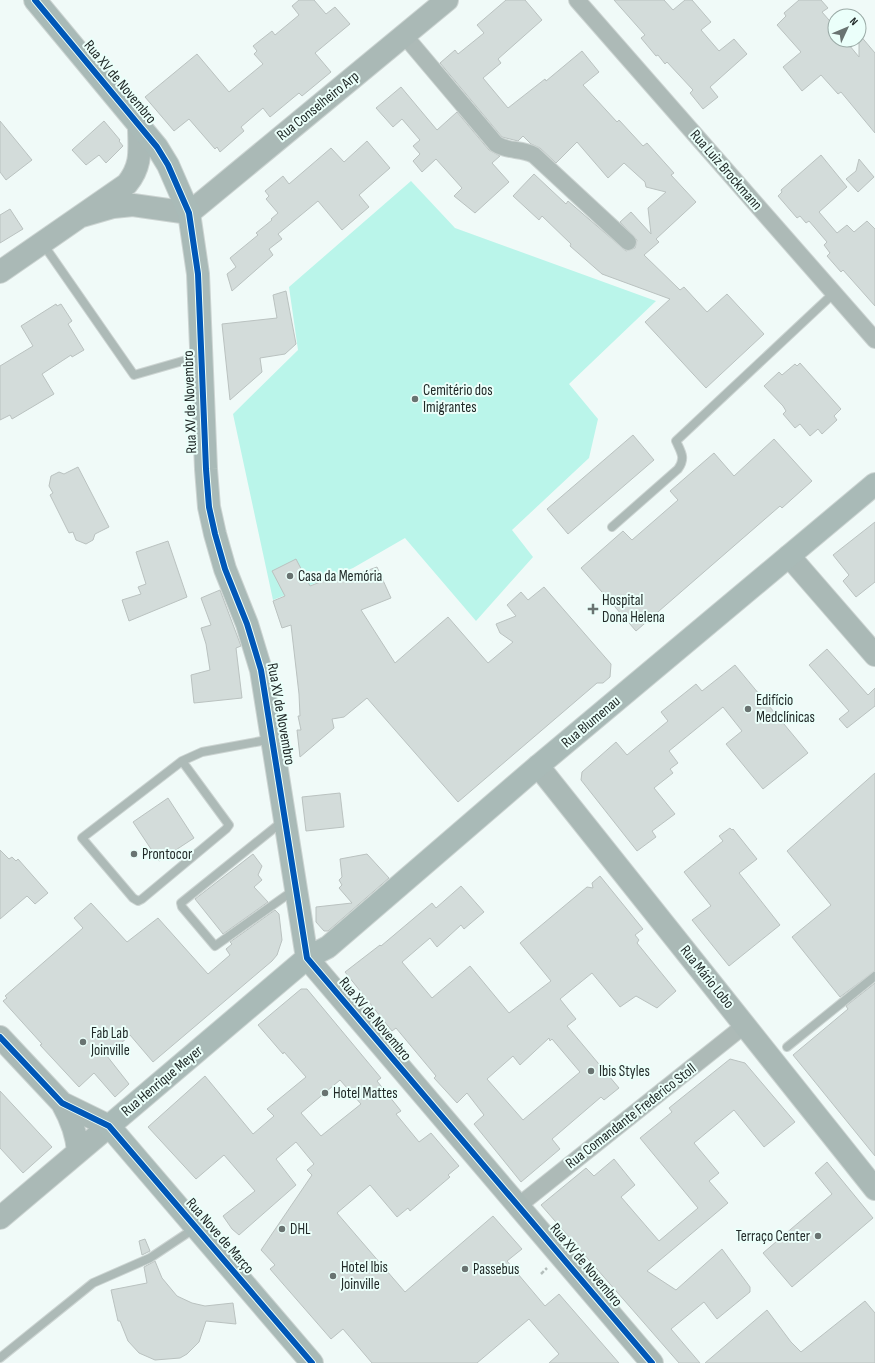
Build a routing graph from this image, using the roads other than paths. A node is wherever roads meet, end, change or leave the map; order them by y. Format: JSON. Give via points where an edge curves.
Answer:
{"nodes":[{"id":1,"x":35,"y":0,"type":"edge"},
{"id":2,"x":447,"y":0,"type":"edge"},
{"id":3,"x":577,"y":0,"type":"edge"},
{"id":4,"x":404,"y":35,"type":"junction"},
{"id":5,"x":139,"y":125,"type":"junction"},
{"id":6,"x":188,"y":213,"type":"junction"},
{"id":7,"x":82,"y":216,"type":"junction"},
{"id":8,"x":628,"y":242,"type":"dead end"},
{"id":9,"x":42,"y":243,"type":"junction"},
{"id":10,"x":0,"y":272,"type":"edge"},
{"id":11,"x":834,"y":293,"type":"junction"},
{"id":12,"x":875,"y":340,"type":"edge"},
{"id":13,"x":201,"y":356,"type":"junction"},
{"id":14,"x":875,"y":484,"type":"edge"},
{"id":15,"x":612,"y":527,"type":"dead end"},
{"id":16,"x":789,"y":556,"type":"junction"},
{"id":17,"x":875,"y":655,"type":"edge"},
{"id":18,"x":273,"y":739,"type":"junction"},
{"id":19,"x":182,"y":761,"type":"junction"},
{"id":20,"x":538,"y":766,"type":"junction"},
{"id":21,"x":284,"y":821,"type":"junction"},
{"id":22,"x":295,"y":889,"type":"junction"},
{"id":23,"x":307,"y":958,"type":"junction"},
{"id":24,"x":875,"y":976,"type":"edge"},
{"id":25,"x":745,"y":1026,"type":"junction"},
{"id":26,"x":0,"y":1037,"type":"edge"},
{"id":27,"x":787,"y":1048,"type":"dead end"},
{"id":28,"x":62,"y":1103,"type":"junction"},
{"id":29,"x":109,"y":1126,"type":"junction"},
{"id":30,"x":78,"y":1152,"type":"junction"},
{"id":31,"x":875,"y":1189,"type":"edge"},
{"id":32,"x":518,"y":1206,"type":"junction"},
{"id":33,"x":0,"y":1218,"type":"edge"},
{"id":34,"x":196,"y":1227,"type":"junction"},
{"id":35,"x":0,"y":1358,"type":"edge"},
{"id":36,"x":312,"y":1363,"type":"edge"},
{"id":37,"x":652,"y":1363,"type":"edge"}],
"edges":[{"from":1,"to":5,"type":"main road","name":"Rua XV de Novembro"},
{"from":2,"to":4,"type":"main road","name":"Rua Conselheiro Arp"},
{"from":3,"to":11,"type":"street","name":"Rua Luiz Brockmann"},
{"from":4,"to":6,"type":"main road","name":"Rua Conselheiro Arp"},
{"from":4,"to":8,"type":"street","via":[[496,144],[507,150],[527,151],[534,155]]},
{"from":5,"to":6,"type":"main road","name":"Rua XV de Novembro","via":[[168,165]]},
{"from":5,"to":7,"type":"main road","via":[[139,162],[136,173],[127,184]]},
{"from":6,"to":7,"type":"main road","via":[[133,205],[114,207]]},
{"from":6,"to":13,"type":"main road","name":"Rua XV de Novembro","via":[[198,274]]},
{"from":7,"to":9,"type":"main road"},
{"from":9,"to":10,"type":"main road"},
{"from":9,"to":13,"type":"lane","via":[[134,375]]},
{"from":11,"to":12,"type":"street","name":"Rua Luiz Brockmann"},
{"from":11,"to":15,"type":"lane","via":[[676,441],[683,456],[683,462],[678,469]]},
{"from":13,"to":18,"type":"main road","name":"Rua XV de Novembro","via":[[209,507],[226,569],[261,670]]},
{"from":14,"to":16,"type":"main road","name":"Rua Blumenau"},
{"from":16,"to":17,"type":"main road"},
{"from":16,"to":20,"type":"main road","name":"Rua Blumenau"},
{"from":18,"to":19,"type":"lane","via":[[202,752]]},
{"from":18,"to":21,"type":"main road","name":"Rua XV de Novembro"},
{"from":19,"to":19,"type":"lane","via":[[82,838],[138,901],[166,882],[226,830],[228,825]]},
{"from":20,"to":23,"type":"main road","name":"Rua Blumenau","via":[[328,947]]},
{"from":20,"to":25,"type":"main road","name":"Rua Mário Lobo"},
{"from":21,"to":22,"type":"main road","name":"Rua XV de Novembro"},
{"from":21,"to":22,"type":"lane","via":[[180,903],[215,946]]},
{"from":22,"to":23,"type":"main road","name":"Rua XV de Novembro"},
{"from":23,"to":29,"type":"main road","name":"Rua Henrique Meyer"},
{"from":23,"to":32,"type":"main road","name":"Rua XV de Novembro"},
{"from":24,"to":27,"type":"lane"},
{"from":25,"to":31,"type":"main road","name":"Rua Mário Lobo"},
{"from":25,"to":32,"type":"street","name":"Rua Comandante Frederico Stoll"},
{"from":26,"to":28,"type":"main road"},
{"from":28,"to":29,"type":"main road"},
{"from":28,"to":30,"type":"main road","via":[[73,1126]]},
{"from":29,"to":30,"type":"main road","name":"Rua Henrique Meyer"},
{"from":29,"to":34,"type":"main road","name":"Rua Nove de Março"},
{"from":30,"to":33,"type":"main road","name":"Rua Henrique Meyer"},
{"from":32,"to":37,"type":"main road","name":"Rua XV de Novembro"},
{"from":34,"to":35,"type":"lane","via":[[150,1258],[93,1283]]},
{"from":34,"to":36,"type":"main road","name":"Rua Nove de Março"}]}
